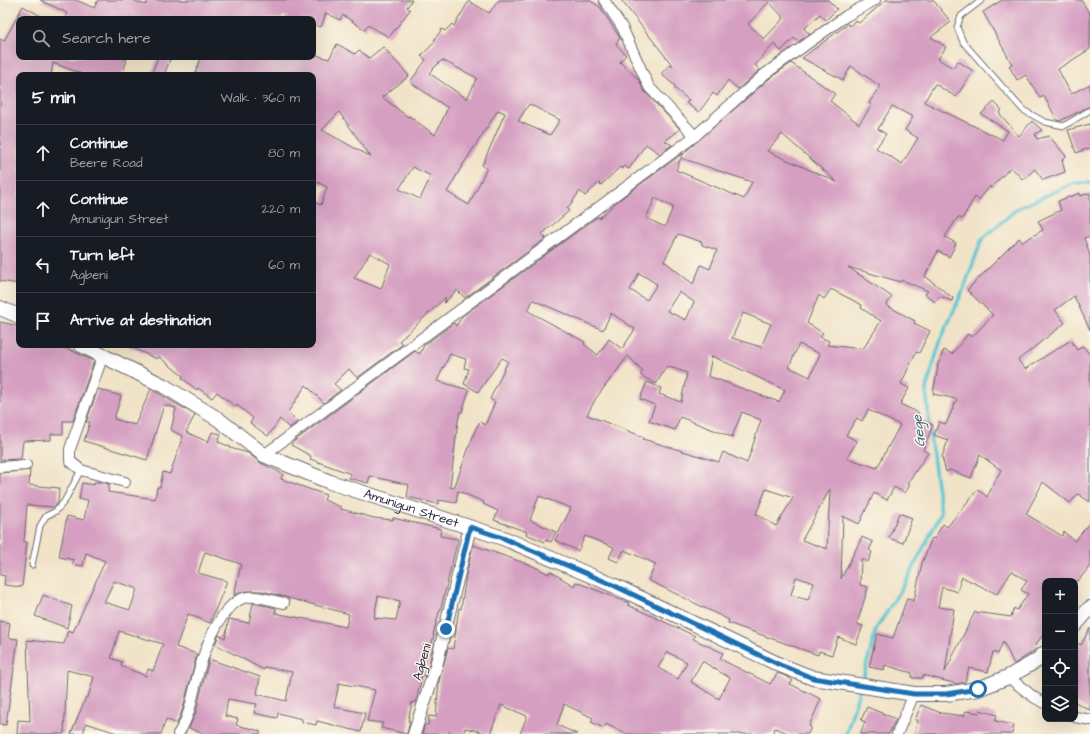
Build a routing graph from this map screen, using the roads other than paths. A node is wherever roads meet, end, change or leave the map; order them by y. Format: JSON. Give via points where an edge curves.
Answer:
{"nodes":[{"id":1,"x":604,"y":0,"type":"edge"},
{"id":2,"x":874,"y":0,"type":"edge"},
{"id":3,"x":982,"y":0,"type":"edge"},
{"id":4,"x":1090,"y":110,"type":"edge"},
{"id":5,"x":695,"y":136,"type":"junction"},
{"id":6,"x":0,"y":308,"type":"edge"},
{"id":7,"x":16,"y":315,"type":"edge"},
{"id":8,"x":88,"y":348,"type":"edge"},
{"id":9,"x":103,"y":355,"type":"junction"},
{"id":10,"x":264,"y":455,"type":"junction"},
{"id":11,"x":26,"y":465,"type":"dead end"},
{"id":12,"x":0,"y":467,"type":"edge"},
{"id":13,"x":81,"y":470,"type":"junction"},
{"id":14,"x":125,"y":482,"type":"dead end"},
{"id":15,"x":470,"y":527,"type":"junction"},
{"id":16,"x":32,"y":565,"type":"dead end"},
{"id":17,"x":284,"y":604,"type":"dead end"},
{"id":18,"x":1090,"y":609,"type":"edge"},
{"id":19,"x":1078,"y":622,"type":"edge"},
{"id":20,"x":1042,"y":656,"type":"edge"},
{"id":21,"x":1008,"y":677,"type":"junction"},
{"id":22,"x":914,"y":694,"type":"junction"},
{"id":23,"x":1042,"y":702,"type":"edge"},
{"id":24,"x":1078,"y":718,"type":"edge"},
{"id":25,"x":1090,"y":720,"type":"edge"},
{"id":26,"x":178,"y":734,"type":"edge"},
{"id":27,"x":414,"y":734,"type":"edge"},
{"id":28,"x":897,"y":734,"type":"edge"}],
"edges":[{"from":1,"to":5,"type":"street","via":[[622,27],[649,87]]},
{"from":2,"to":5,"type":"street","via":[[846,16],[765,74]]},
{"from":3,"to":4,"type":"lane","via":[[961,16],[957,28],[963,42],[1023,110],[1044,122],[1064,126]]},
{"from":5,"to":10,"type":"street"},
{"from":6,"to":7,"type":"main road"},
{"from":8,"to":9,"type":"main road","name":"Amunigun Street"},
{"from":9,"to":10,"type":"main road","name":"Amunigun Street","via":[[164,386],[218,419]]},
{"from":9,"to":13,"type":"street","via":[[70,449],[70,461]]},
{"from":10,"to":15,"type":"main road","name":"Amunigun Street","via":[[330,482]]},
{"from":11,"to":12,"type":"street"},
{"from":13,"to":14,"type":"street"},
{"from":13,"to":16,"type":"lane","via":[[64,502],[56,511],[46,516],[40,526]]},
{"from":15,"to":22,"type":"main road","name":"Amunigun Street","via":[[503,538],[613,585],[780,665],[813,678]]},
{"from":15,"to":27,"type":"street","name":"Agbeni","via":[[438,658]]},
{"from":17,"to":26,"type":"street","via":[[249,596],[238,599],[227,609],[209,642],[199,668],[192,703]]},
{"from":18,"to":19,"type":"main road"},
{"from":20,"to":21,"type":"main road","name":"Amunigun Street"},
{"from":21,"to":22,"type":"main road","name":"Amunigun Street","via":[[978,689],[946,694]]},
{"from":21,"to":23,"type":"street"},
{"from":22,"to":28,"type":"street"},
{"from":24,"to":25,"type":"street"}]}
